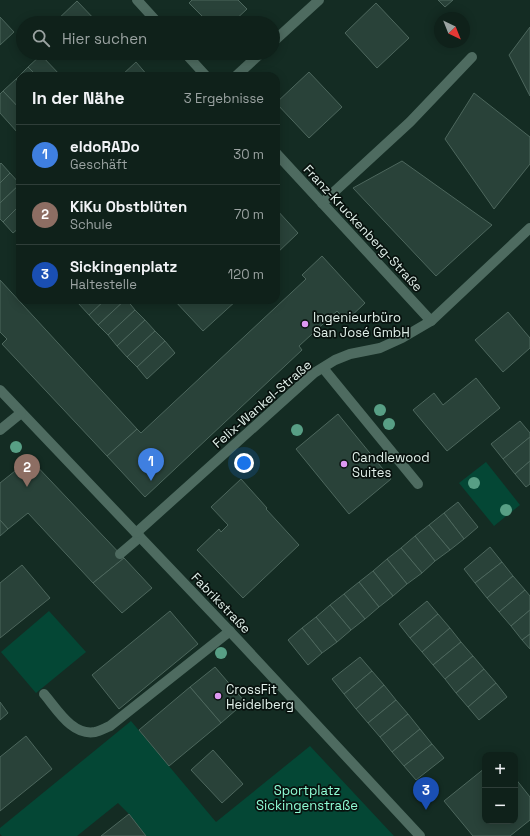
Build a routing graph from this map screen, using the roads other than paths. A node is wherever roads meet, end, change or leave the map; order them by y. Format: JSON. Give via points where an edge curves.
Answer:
{"nodes":[{"id":1,"x":137,"y":0,"type":"edge"},
{"id":2,"x":319,"y":0,"type":"edge"},
{"id":3,"x":152,"y":16,"type":"edge"},
{"id":4,"x":280,"y":36,"type":"edge"},
{"id":5,"x":472,"y":57,"type":"dead end"},
{"id":6,"x":191,"y":60,"type":"edge"},
{"id":7,"x":253,"y":60,"type":"edge"},
{"id":8,"x":202,"y":72,"type":"edge"},
{"id":9,"x":240,"y":72,"type":"edge"},
{"id":10,"x":280,"y":156,"type":"edge"},
{"id":11,"x":322,"y":203,"type":"junction"},
{"id":12,"x":530,"y":228,"type":"edge"},
{"id":13,"x":431,"y":321,"type":"junction"},
{"id":14,"x":323,"y":368,"type":"junction"},
{"id":15,"x":0,"y":390,"type":"edge"},
{"id":16,"x":21,"y":413,"type":"junction"},
{"id":17,"x":0,"y":430,"type":"edge"},
{"id":18,"x":418,"y":484,"type":"dead end"},
{"id":19,"x":138,"y":535,"type":"junction"},
{"id":20,"x":120,"y":554,"type":"dead end"},
{"id":21,"x":230,"y":631,"type":"junction"},
{"id":22,"x":44,"y":694,"type":"dead end"},
{"id":23,"x":420,"y":836,"type":"edge"}],
"edges":[{"from":1,"to":3,"type":"street"},
{"from":2,"to":4,"type":"street"},
{"from":5,"to":11,"type":"street","via":[[410,122]]},
{"from":6,"to":8,"type":"street"},
{"from":7,"to":9,"type":"street"},
{"from":10,"to":11,"type":"street","name":"Franz-Kruckenberg-Straße"},
{"from":11,"to":13,"type":"street","name":"Franz-Kruckenberg-Straße"},
{"from":12,"to":13,"type":"street","name":"Felix-Wankel-Straße"},
{"from":13,"to":14,"type":"street","name":"Felix-Wankel-Straße","via":[[380,348],[350,354]]},
{"from":14,"to":18,"type":"street"},
{"from":14,"to":19,"type":"street","name":"Felix-Wankel-Straße","via":[[314,373]]},
{"from":15,"to":16,"type":"street","name":"Fabrikstraße"},
{"from":16,"to":17,"type":"street"},
{"from":16,"to":19,"type":"street","name":"Fabrikstraße"},
{"from":19,"to":20,"type":"street","name":"Felix-Wankel-Straße"},
{"from":19,"to":21,"type":"street","name":"Fabrikstraße"},
{"from":21,"to":22,"type":"street","via":[[110,726],[96,732],[86,733],[68,723]]},
{"from":21,"to":23,"type":"street","name":"Fabrikstraße"}]}
